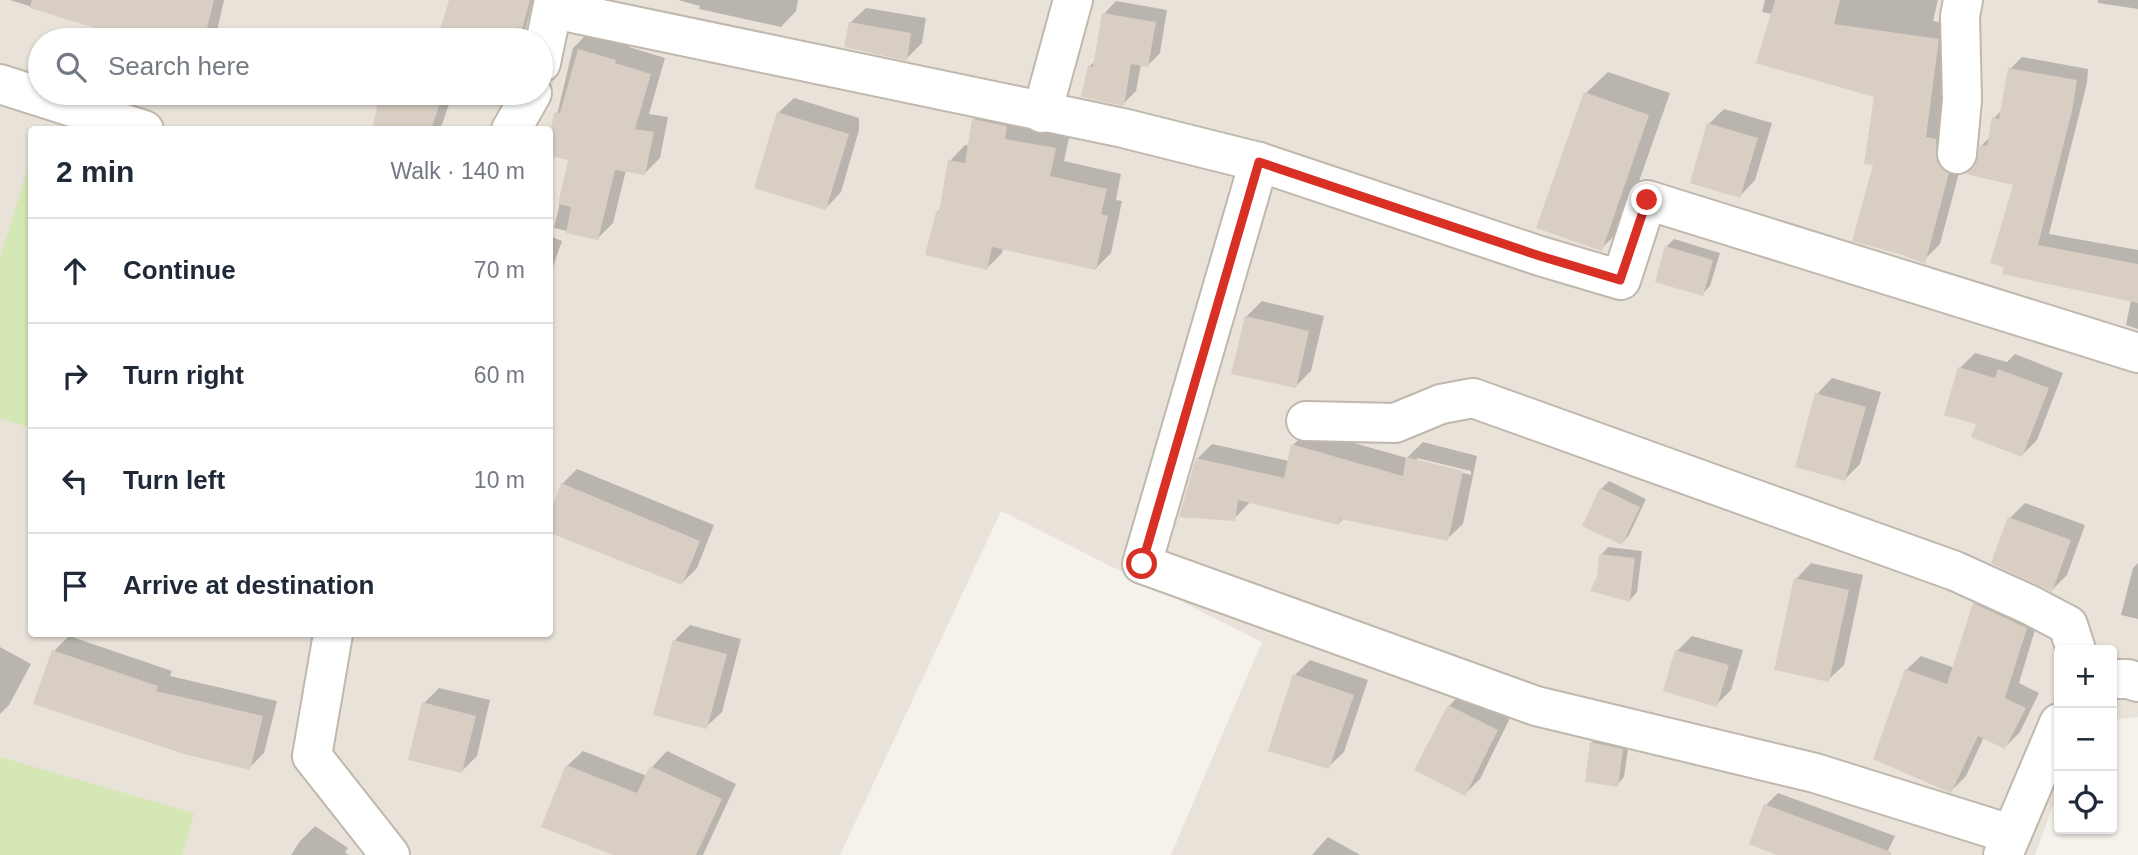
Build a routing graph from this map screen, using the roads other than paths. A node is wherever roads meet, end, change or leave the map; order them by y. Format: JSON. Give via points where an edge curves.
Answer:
{"nodes":[{"id":1,"x":1073,"y":0,"type":"edge"},
{"id":2,"x":1963,"y":0,"type":"edge"},
{"id":3,"x":554,"y":4,"type":"edge"},
{"id":4,"x":549,"y":28,"type":"edge"},
{"id":5,"x":0,"y":84,"type":"edge"},
{"id":6,"x":28,"y":93,"type":"edge"},
{"id":7,"x":66,"y":105,"type":"edge"},
{"id":8,"x":525,"y":105,"type":"edge"},
{"id":9,"x":1042,"y":113,"type":"junction"},
{"id":10,"x":131,"y":126,"type":"edge"},
{"id":11,"x":513,"y":126,"type":"edge"},
{"id":12,"x":1957,"y":154,"type":"dead end"},
{"id":13,"x":1259,"y":162,"type":"junction"},
{"id":14,"x":2138,"y":354,"type":"edge"},
{"id":15,"x":1307,"y":421,"type":"dead end"},
{"id":16,"x":332,"y":637,"type":"edge"},
{"id":17,"x":2074,"y":645,"type":"edge"},
{"id":18,"x":2117,"y":679,"type":"edge"},
{"id":19,"x":2138,"y":682,"type":"edge"},
{"id":20,"x":2054,"y":735,"type":"edge"},
{"id":21,"x":2007,"y":845,"type":"edge"},
{"id":22,"x":390,"y":855,"type":"edge"}],
"edges":[{"from":1,"to":9,"type":"street"},
{"from":2,"to":12,"type":"street"},
{"from":3,"to":4,"type":"street"},
{"from":3,"to":9,"type":"street"},
{"from":5,"to":6,"type":"street"},
{"from":7,"to":10,"type":"street"},
{"from":8,"to":11,"type":"street"},
{"from":9,"to":13,"type":"street"},
{"from":13,"to":14,"type":"street","via":[[1620,280],[1647,200]]},
{"from":13,"to":21,"type":"street","via":[[1142,564],[1536,706],[1815,773]]},
{"from":15,"to":17,"type":"street","via":[[1395,423],[1441,404],[1473,398],[1955,571],[2068,625]]},
{"from":16,"to":22,"type":"street","via":[[312,756]]},
{"from":18,"to":19,"type":"street"},
{"from":20,"to":21,"type":"street"}]}
